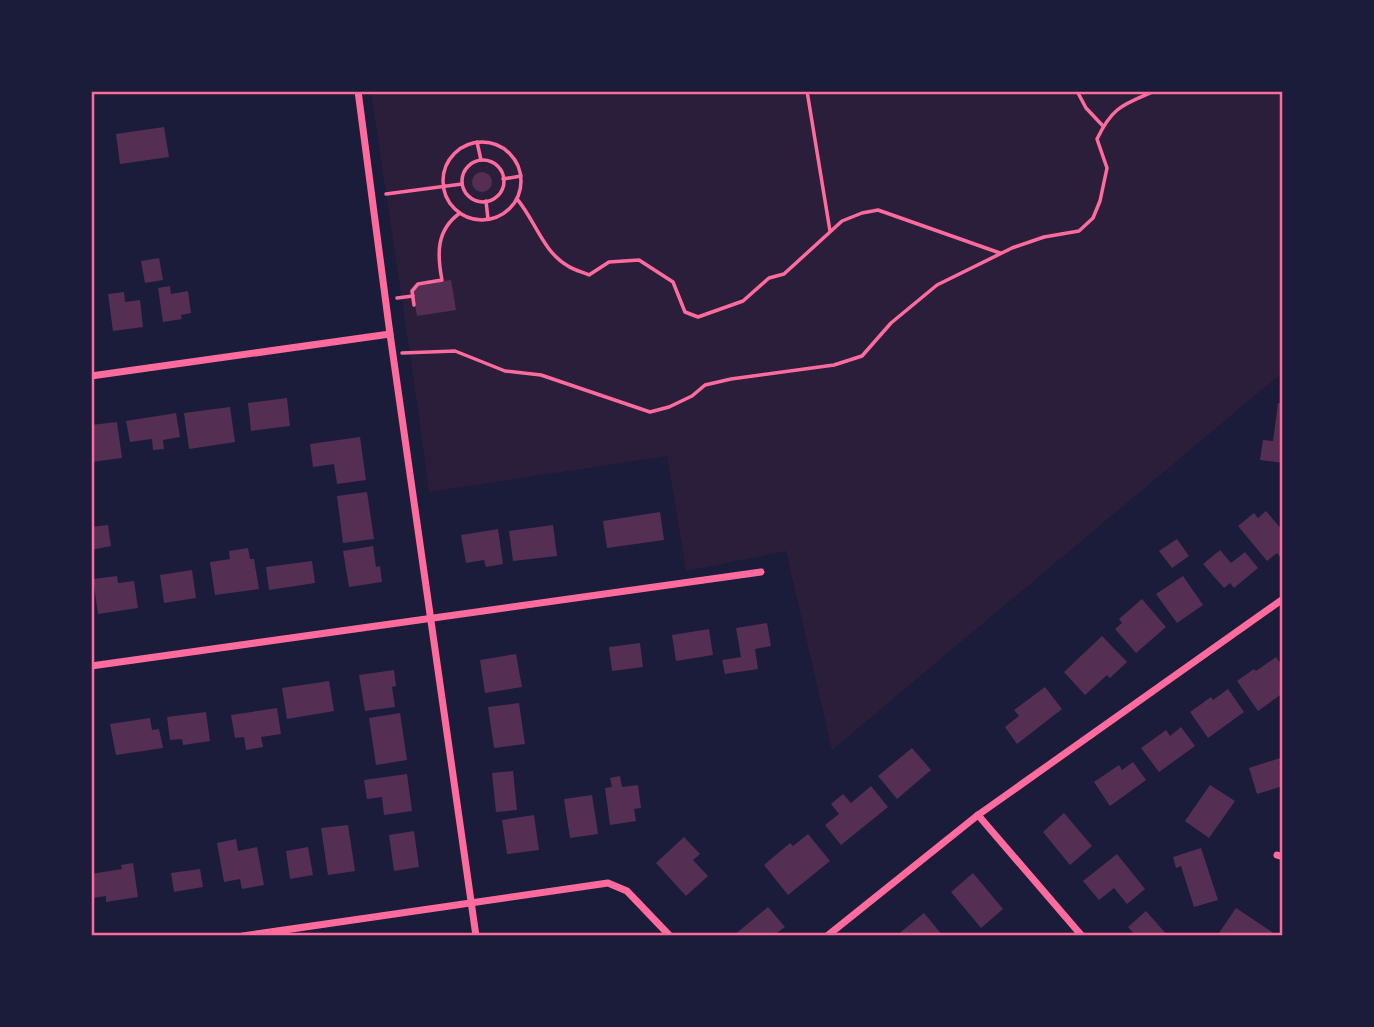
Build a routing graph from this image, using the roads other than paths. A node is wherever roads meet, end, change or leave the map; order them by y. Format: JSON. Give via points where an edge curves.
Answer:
{"nodes":[{"id":1,"x":358,"y":91,"type":"edge"},
{"id":2,"x":390,"y":334,"type":"junction"},
{"id":3,"x":91,"y":376,"type":"edge"},
{"id":4,"x":761,"y":572,"type":"dead end"},
{"id":5,"x":1283,"y":599,"type":"edge"},
{"id":6,"x":431,"y":620,"type":"junction"},
{"id":7,"x":91,"y":666,"type":"edge"},
{"id":8,"x":978,"y":815,"type":"junction"},
{"id":9,"x":471,"y":902,"type":"junction"},
{"id":10,"x":243,"y":936,"type":"edge"},
{"id":11,"x":476,"y":936,"type":"edge"},
{"id":12,"x":670,"y":936,"type":"edge"},
{"id":13,"x":827,"y":936,"type":"edge"},
{"id":14,"x":1082,"y":936,"type":"edge"}],
"edges":[{"from":1,"to":2,"type":"street"},
{"from":2,"to":3,"type":"street"},
{"from":2,"to":6,"type":"street"},
{"from":4,"to":6,"type":"street"},
{"from":5,"to":8,"type":"street"},
{"from":6,"to":7,"type":"street"},
{"from":6,"to":9,"type":"street"},
{"from":8,"to":13,"type":"street"},
{"from":8,"to":14,"type":"street"},
{"from":9,"to":10,"type":"street"},
{"from":9,"to":11,"type":"street"},
{"from":9,"to":12,"type":"street","via":[[608,883],[626,891]]}]}
